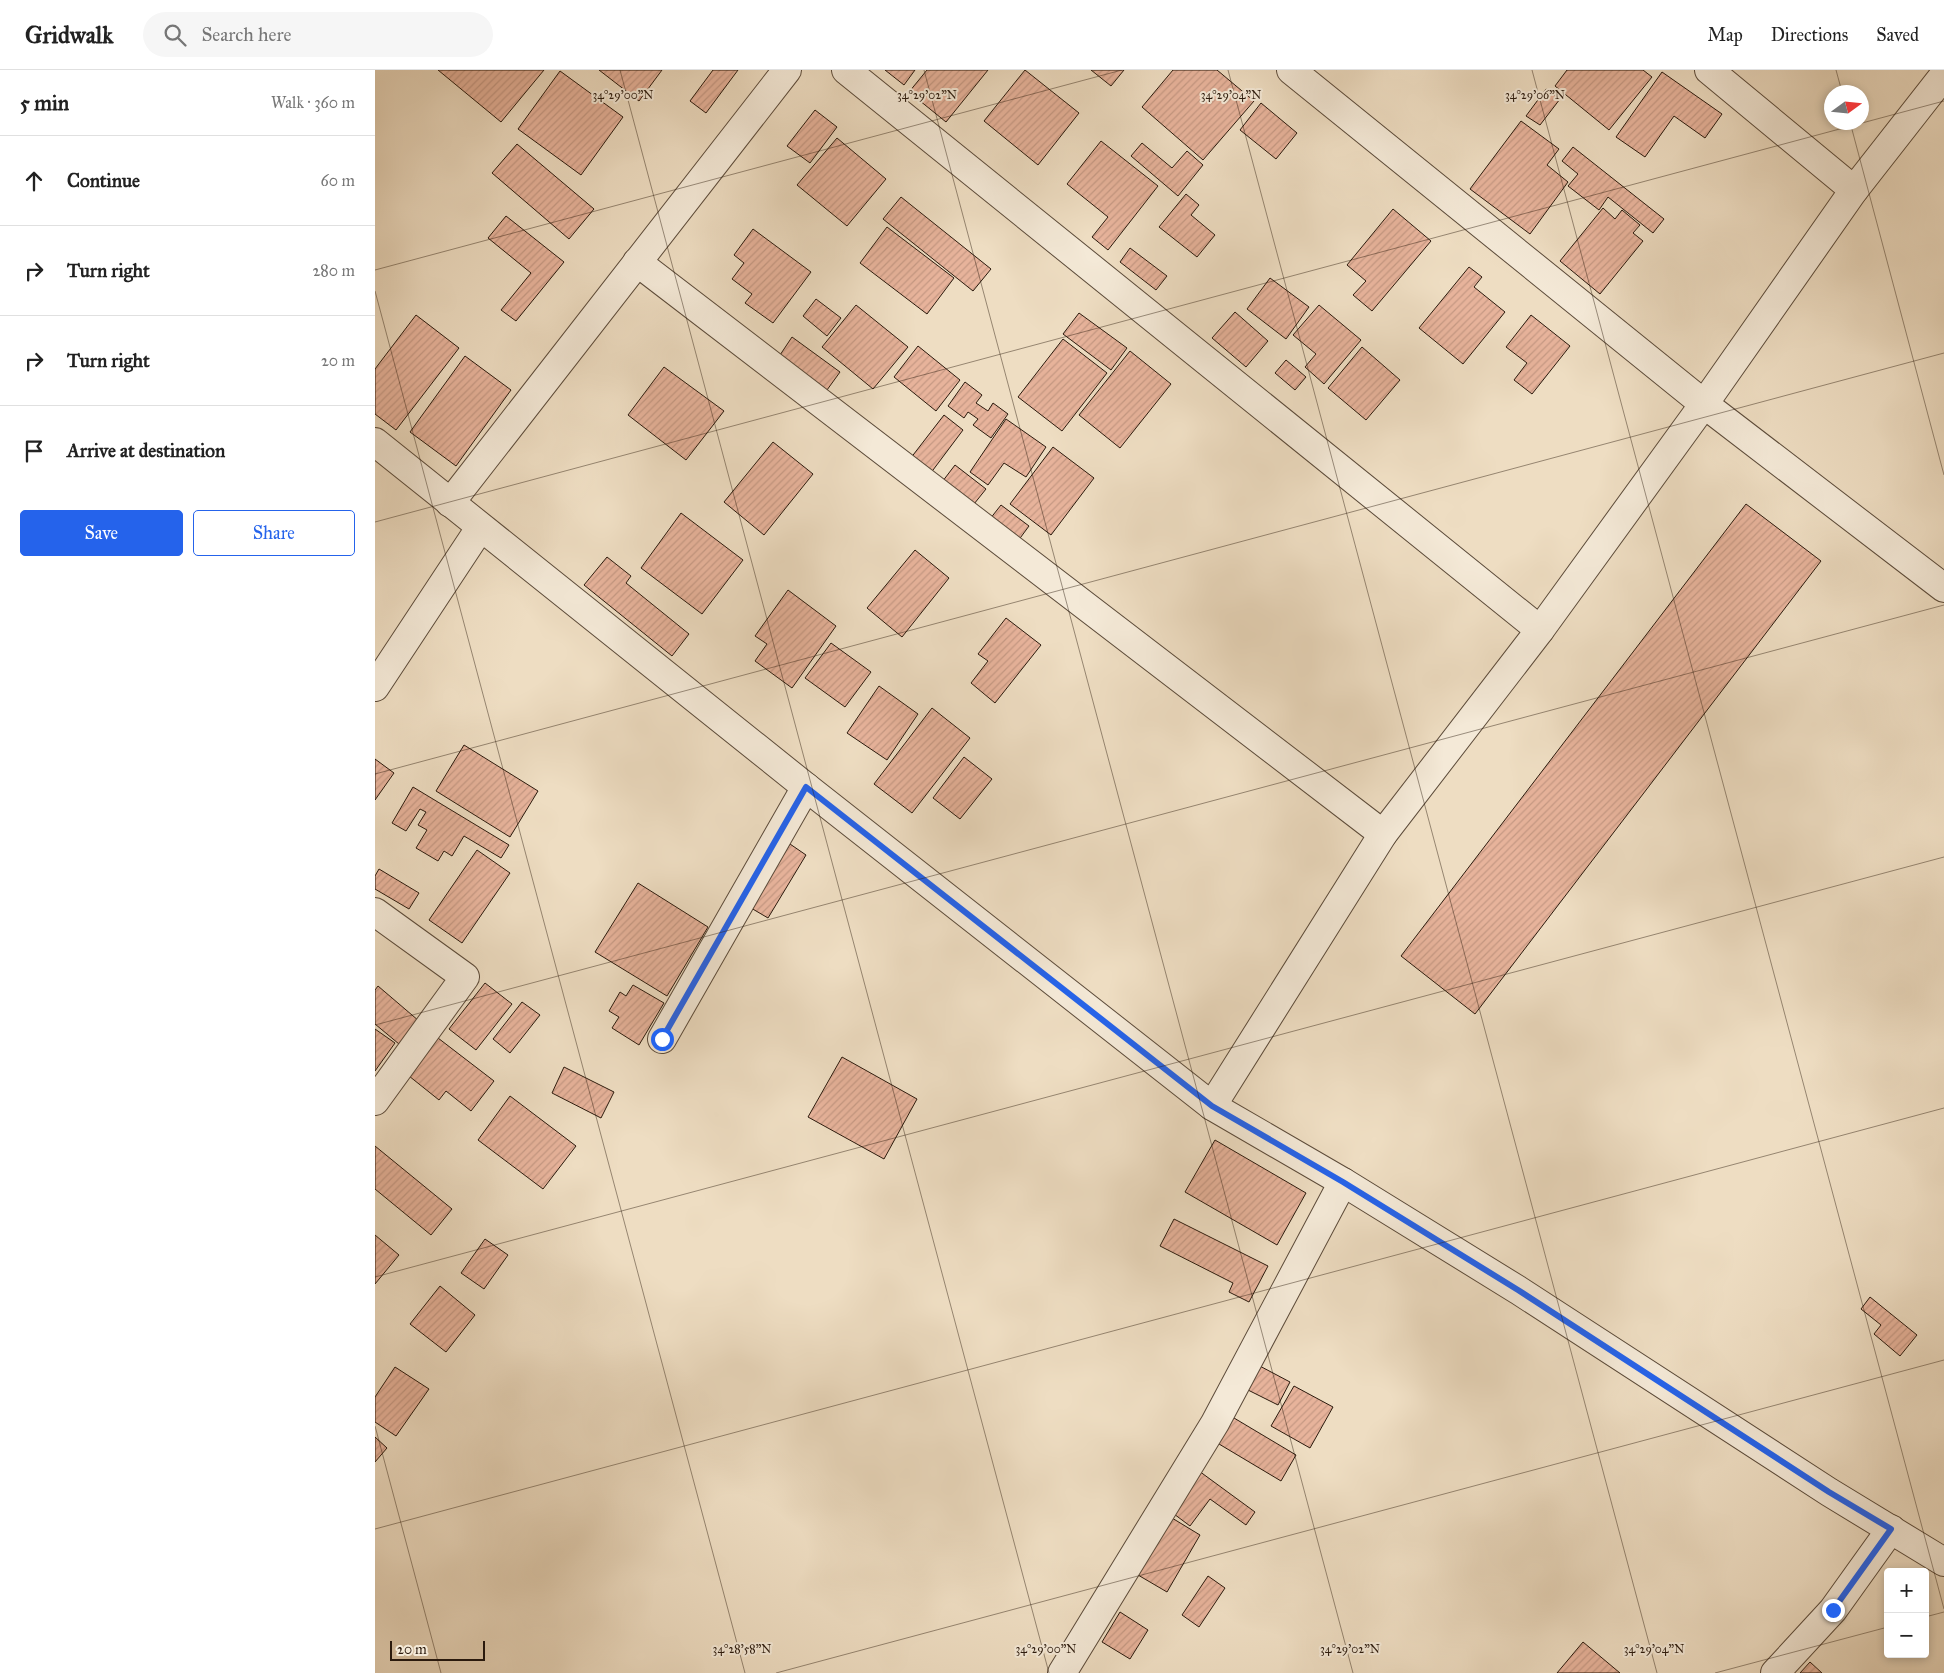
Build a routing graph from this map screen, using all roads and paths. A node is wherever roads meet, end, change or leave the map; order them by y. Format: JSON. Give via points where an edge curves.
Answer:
{"nodes":[{"id":1,"x":787,"y":70,"type":"edge"},
{"id":2,"x":846,"y":70,"type":"edge"},
{"id":3,"x":1291,"y":70,"type":"edge"},
{"id":4,"x":1709,"y":70,"type":"edge"},
{"id":5,"x":1944,"y":75,"type":"edge"},
{"id":6,"x":1854,"y":190,"type":"junction"},
{"id":7,"x":637,"y":262,"type":"junction"},
{"id":8,"x":1704,"y":404,"type":"junction"},
{"id":9,"x":375,"y":442,"type":"edge"},
{"id":10,"x":450,"y":503,"type":"junction"},
{"id":11,"x":480,"y":528,"type":"junction"},
{"id":12,"x":1944,"y":588,"type":"edge"},
{"id":13,"x":1540,"y":630,"type":"junction"},
{"id":14,"x":375,"y":687,"type":"edge"},
{"id":15,"x":806,"y":787,"type":"junction"},
{"id":16,"x":1383,"y":834,"type":"junction"},
{"id":17,"x":375,"y":912,"type":"edge"},
{"id":18,"x":662,"y":1039,"type":"dead end"},
{"id":19,"x":375,"y":1101,"type":"edge"},
{"id":20,"x":1212,"y":1106,"type":"junction"},
{"id":21,"x":1343,"y":1182,"type":"junction"},
{"id":22,"x":1891,"y":1529,"type":"junction"},
{"id":23,"x":1944,"y":1562,"type":"edge"},
{"id":24,"x":1062,"y":1673,"type":"edge"},
{"id":25,"x":1775,"y":1673,"type":"edge"}],
"edges":[{"from":1,"to":7,"type":"street"},
{"from":2,"to":13,"type":"street"},
{"from":3,"to":8,"type":"street"},
{"from":4,"to":6,"type":"street"},
{"from":5,"to":6,"type":"street"},
{"from":6,"to":8,"type":"street"},
{"from":7,"to":10,"type":"street"},
{"from":7,"to":16,"type":"street"},
{"from":8,"to":12,"type":"street"},
{"from":8,"to":13,"type":"street"},
{"from":9,"to":10,"type":"street"},
{"from":10,"to":11,"type":"street"},
{"from":11,"to":14,"type":"street"},
{"from":11,"to":15,"type":"street"},
{"from":13,"to":16,"type":"street"},
{"from":15,"to":18,"type":"street"},
{"from":15,"to":20,"type":"street"},
{"from":16,"to":20,"type":"street"},
{"from":17,"to":19,"type":"street","via":[[465,977]]},
{"from":20,"to":21,"type":"street"},
{"from":21,"to":22,"type":"street"},
{"from":21,"to":24,"type":"street","via":[[1215,1423]]},
{"from":22,"to":23,"type":"street"},
{"from":22,"to":25,"type":"street","via":[[1833,1610]]}]}
